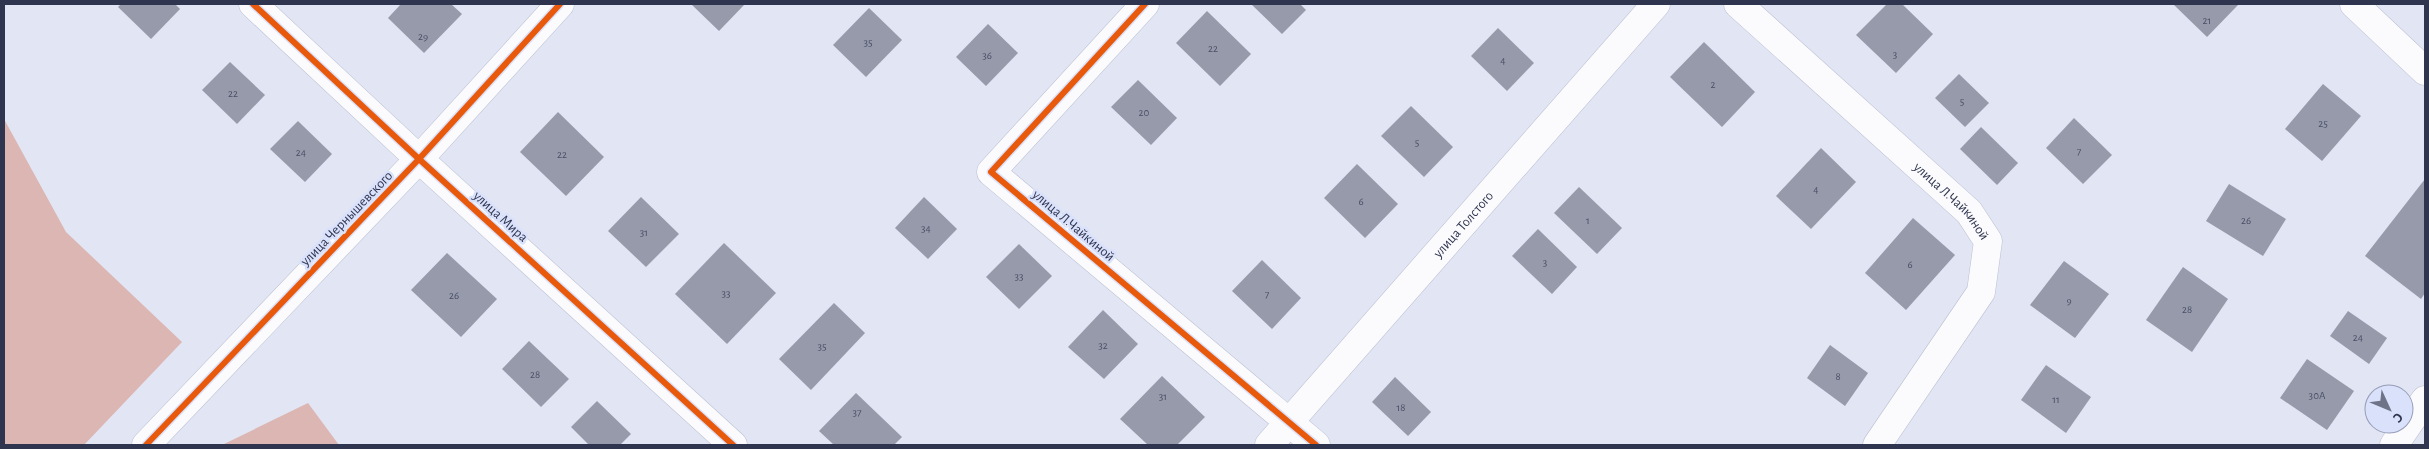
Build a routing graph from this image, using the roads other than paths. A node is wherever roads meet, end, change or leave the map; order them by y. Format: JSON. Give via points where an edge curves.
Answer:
{"nodes":[{"id":1,"x":253,"y":4,"type":"edge"},
{"id":2,"x":560,"y":4,"type":"edge"},
{"id":3,"x":1145,"y":4,"type":"edge"},
{"id":4,"x":1656,"y":4,"type":"edge"},
{"id":5,"x":1738,"y":4,"type":"edge"},
{"id":6,"x":2354,"y":4,"type":"edge"},
{"id":7,"x":2425,"y":71,"type":"edge"},
{"id":8,"x":419,"y":159,"type":"junction"},
{"id":9,"x":2425,"y":400,"type":"edge"},
{"id":10,"x":1290,"y":423,"type":"junction"},
{"id":11,"x":146,"y":445,"type":"edge"},
{"id":12,"x":734,"y":445,"type":"edge"},
{"id":13,"x":1269,"y":445,"type":"edge"},
{"id":14,"x":1316,"y":445,"type":"edge"},
{"id":15,"x":1876,"y":445,"type":"edge"},
{"id":16,"x":2394,"y":445,"type":"edge"}],
"edges":[{"from":1,"to":8,"type":"street","name":"улица Мира"},
{"from":2,"to":8,"type":"street","name":"улица Чернышевского"},
{"from":3,"to":10,"type":"street","name":"улица Л.Чайкиной","via":[[991,172]]},
{"from":4,"to":10,"type":"street","name":"улица Толстого"},
{"from":5,"to":15,"type":"street","name":"улица Л.Чайкиной","via":[[1969,212],[1988,241],[1981,292]]},
{"from":6,"to":7,"type":"street"},
{"from":8,"to":11,"type":"street","name":"улица Чернышевского"},
{"from":8,"to":12,"type":"street","name":"улица Мира"},
{"from":9,"to":16,"type":"street"},
{"from":10,"to":13,"type":"street","name":"улица Толстого"},
{"from":10,"to":14,"type":"street","name":"улица Л.Чайкиной"}]}
